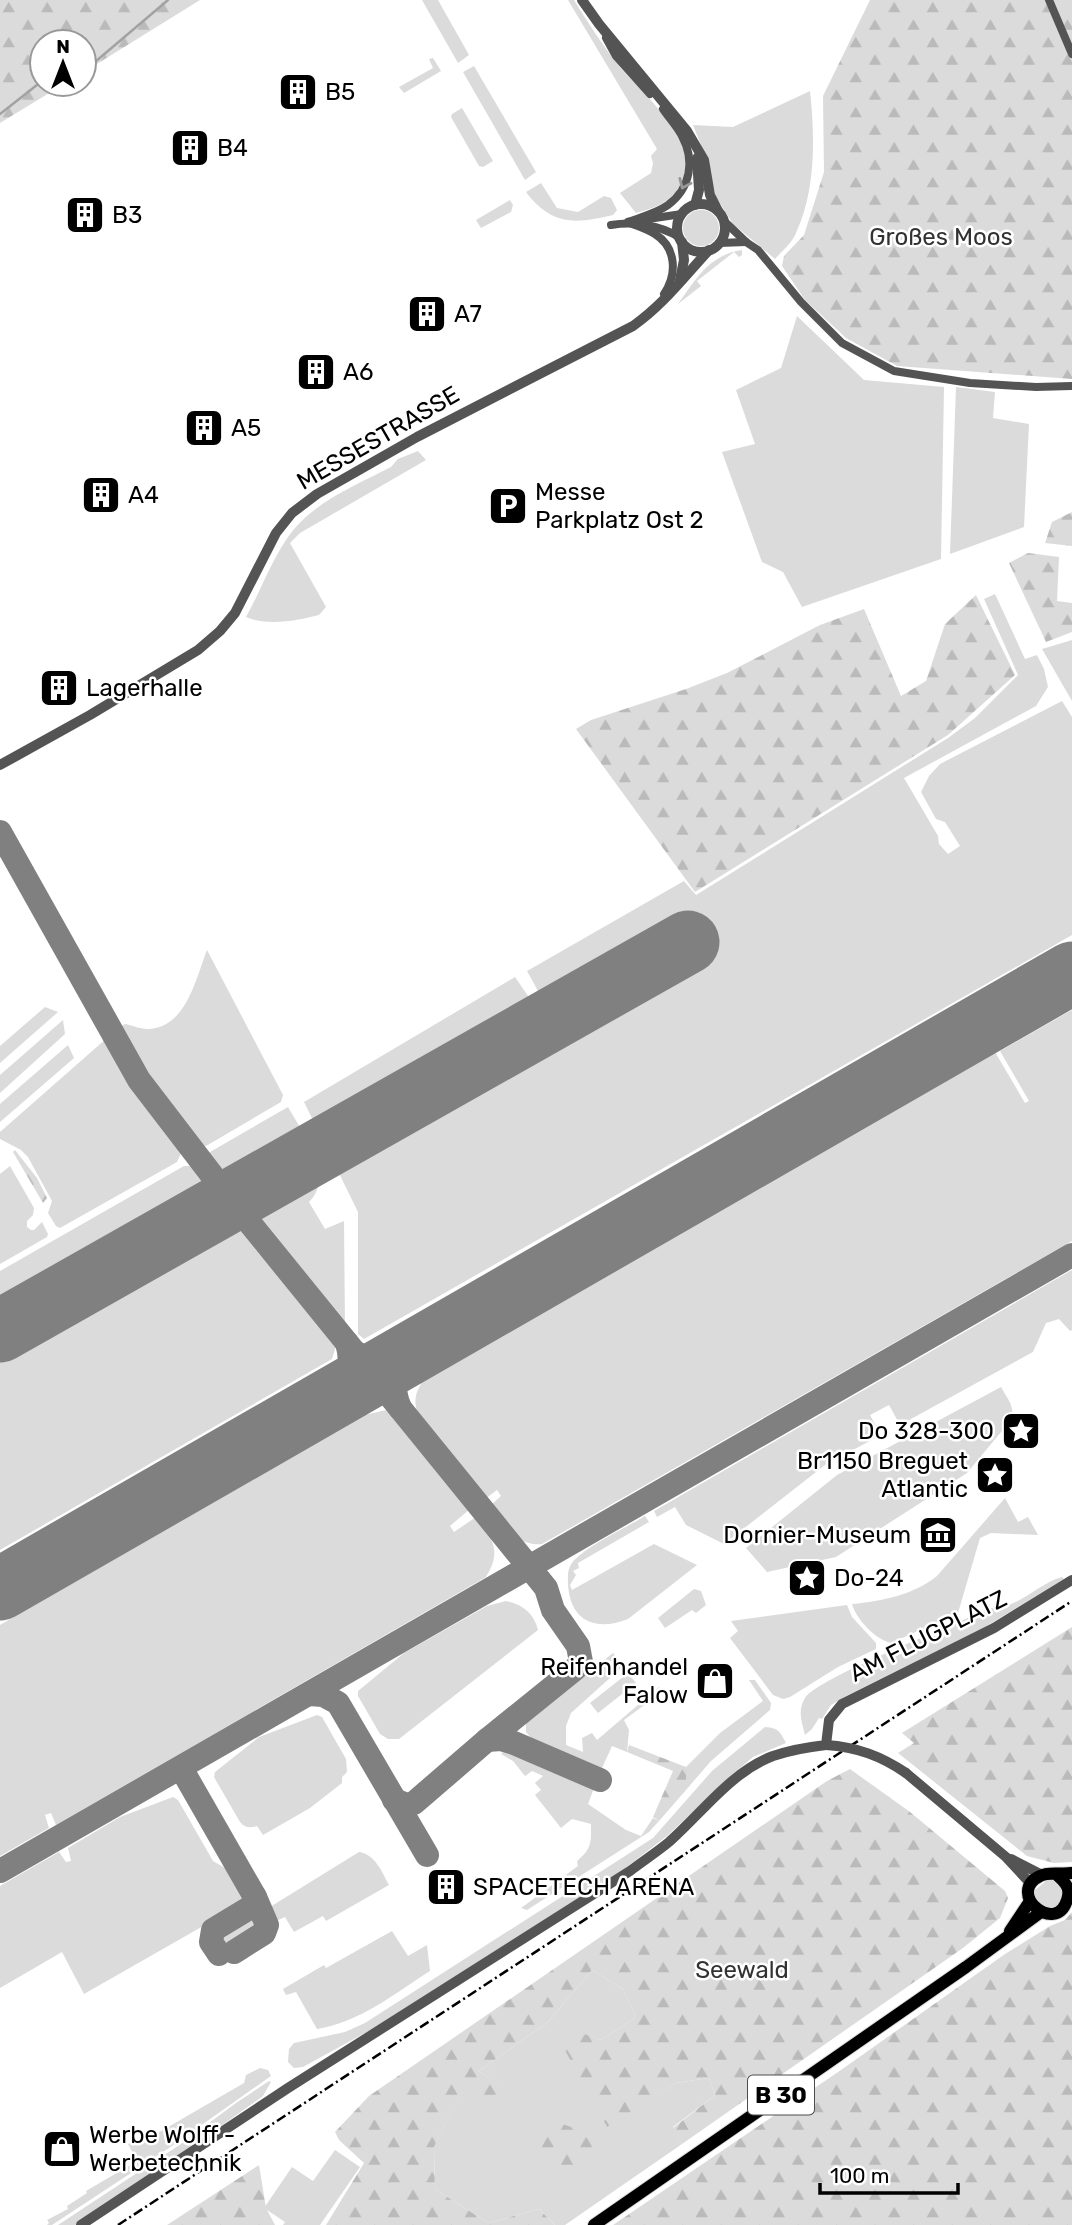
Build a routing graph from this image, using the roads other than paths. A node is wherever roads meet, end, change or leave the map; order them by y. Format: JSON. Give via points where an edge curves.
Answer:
{"nodes":[{"id":1,"x":582,"y":0,"type":"edge"},
{"id":2,"x":1049,"y":0,"type":"edge"},
{"id":3,"x":598,"y":24,"type":"junction"},
{"id":4,"x":1072,"y":54,"type":"edge"},
{"id":5,"x":696,"y":148,"type":"junction"},
{"id":6,"x":695,"y":205,"type":"junction"},
{"id":7,"x":682,"y":214,"type":"junction"},
{"id":8,"x":721,"y":216,"type":"junction"},
{"id":9,"x":628,"y":222,"type":"junction"},
{"id":10,"x":611,"y":225,"type":"dead end"},
{"id":11,"x":680,"y":240,"type":"junction"},
{"id":12,"x":746,"y":242,"type":"junction"},
{"id":13,"x":719,"y":243,"type":"junction"},
{"id":14,"x":709,"y":250,"type":"junction"},
{"id":15,"x":679,"y":282,"type":"junction"},
{"id":16,"x":652,"y":313,"type":"junction"},
{"id":17,"x":1072,"y":386,"type":"edge"},
{"id":18,"x":0,"y":765,"type":"edge"},
{"id":19,"x":1072,"y":1580,"type":"edge"},
{"id":20,"x":826,"y":1745,"type":"junction"},
{"id":21,"x":1006,"y":1857,"type":"junction"},
{"id":22,"x":1072,"y":1873,"type":"edge"},
{"id":23,"x":1042,"y":1875,"type":"junction"},
{"id":24,"x":1058,"y":1876,"type":"junction"},
{"id":25,"x":1031,"y":1884,"type":"junction"},
{"id":26,"x":1070,"y":1893,"type":"edge"},
{"id":27,"x":1030,"y":1901,"type":"junction"},
{"id":28,"x":1041,"y":1912,"type":"junction"},
{"id":29,"x":1006,"y":1937,"type":"junction"},
{"id":30,"x":81,"y":2225,"type":"edge"},
{"id":31,"x":594,"y":2225,"type":"edge"}],
"edges":[{"from":1,"to":3,"type":"street"},
{"from":2,"to":4,"type":"street"},
{"from":3,"to":5,"type":"street","via":[[672,110]]},
{"from":3,"to":9,"type":"street","one_way":true,"via":[[616,56],[682,136],[690,160],[681,193],[667,206]]},
{"from":5,"to":6,"type":"street","via":[[699,190]]},
{"from":5,"to":8,"type":"street"},
{"from":6,"to":7,"type":"street"},
{"from":6,"to":8,"type":"street","via":[[708,205]]},
{"from":7,"to":9,"type":"street"},
{"from":7,"to":11,"type":"street","via":[[677,223]]},
{"from":8,"to":12,"type":"street"},
{"from":8,"to":13,"type":"street","via":[[724,231]]},
{"from":9,"to":10,"type":"street"},
{"from":9,"to":11,"type":"street","via":[[663,229]]},
{"from":9,"to":16,"type":"street","via":[[664,241],[674,265],[670,284]]},
{"from":11,"to":14,"type":"street","via":[[693,250]]},
{"from":11,"to":15,"type":"street","via":[[684,260]]},
{"from":12,"to":13,"type":"street"},
{"from":12,"to":17,"type":"street","via":[[842,343],[894,371],[970,383]]},
{"from":13,"to":14,"type":"street"},
{"from":14,"to":15,"type":"street","name":"MESSESTRASSE"},
{"from":15,"to":16,"type":"street","name":"MESSESTRASSE"},
{"from":16,"to":18,"type":"street","name":"MESSESTRASSE","via":[[317,494],[276,533],[235,613],[198,650]]},
{"from":19,"to":20,"type":"street","name":"AM FLUGPLATZ","via":[[994,1628],[842,1704],[829,1720]]},
{"from":20,"to":21,"type":"street","bridge":true,"via":[[878,1756],[906,1773]]},
{"from":20,"to":30,"type":"street","via":[[772,1757],[751,1768],[630,1871]]},
{"from":21,"to":23,"type":"street"},
{"from":21,"to":25,"type":"street"},
{"from":22,"to":24,"type":"main road"},
{"from":23,"to":24,"type":"main road"},
{"from":23,"to":25,"type":"main road"},
{"from":24,"to":26,"type":"main road","number":"B 30"},
{"from":25,"to":27,"type":"main road"},
{"from":26,"to":28,"type":"main road","number":"B 30","via":[[1058,1912]]},
{"from":27,"to":28,"type":"main road"},
{"from":27,"to":29,"type":"main road","number":"B 30"},
{"from":28,"to":29,"type":"main road","number":"B 30"},
{"from":29,"to":31,"type":"main road","number":"B 30"}]}
